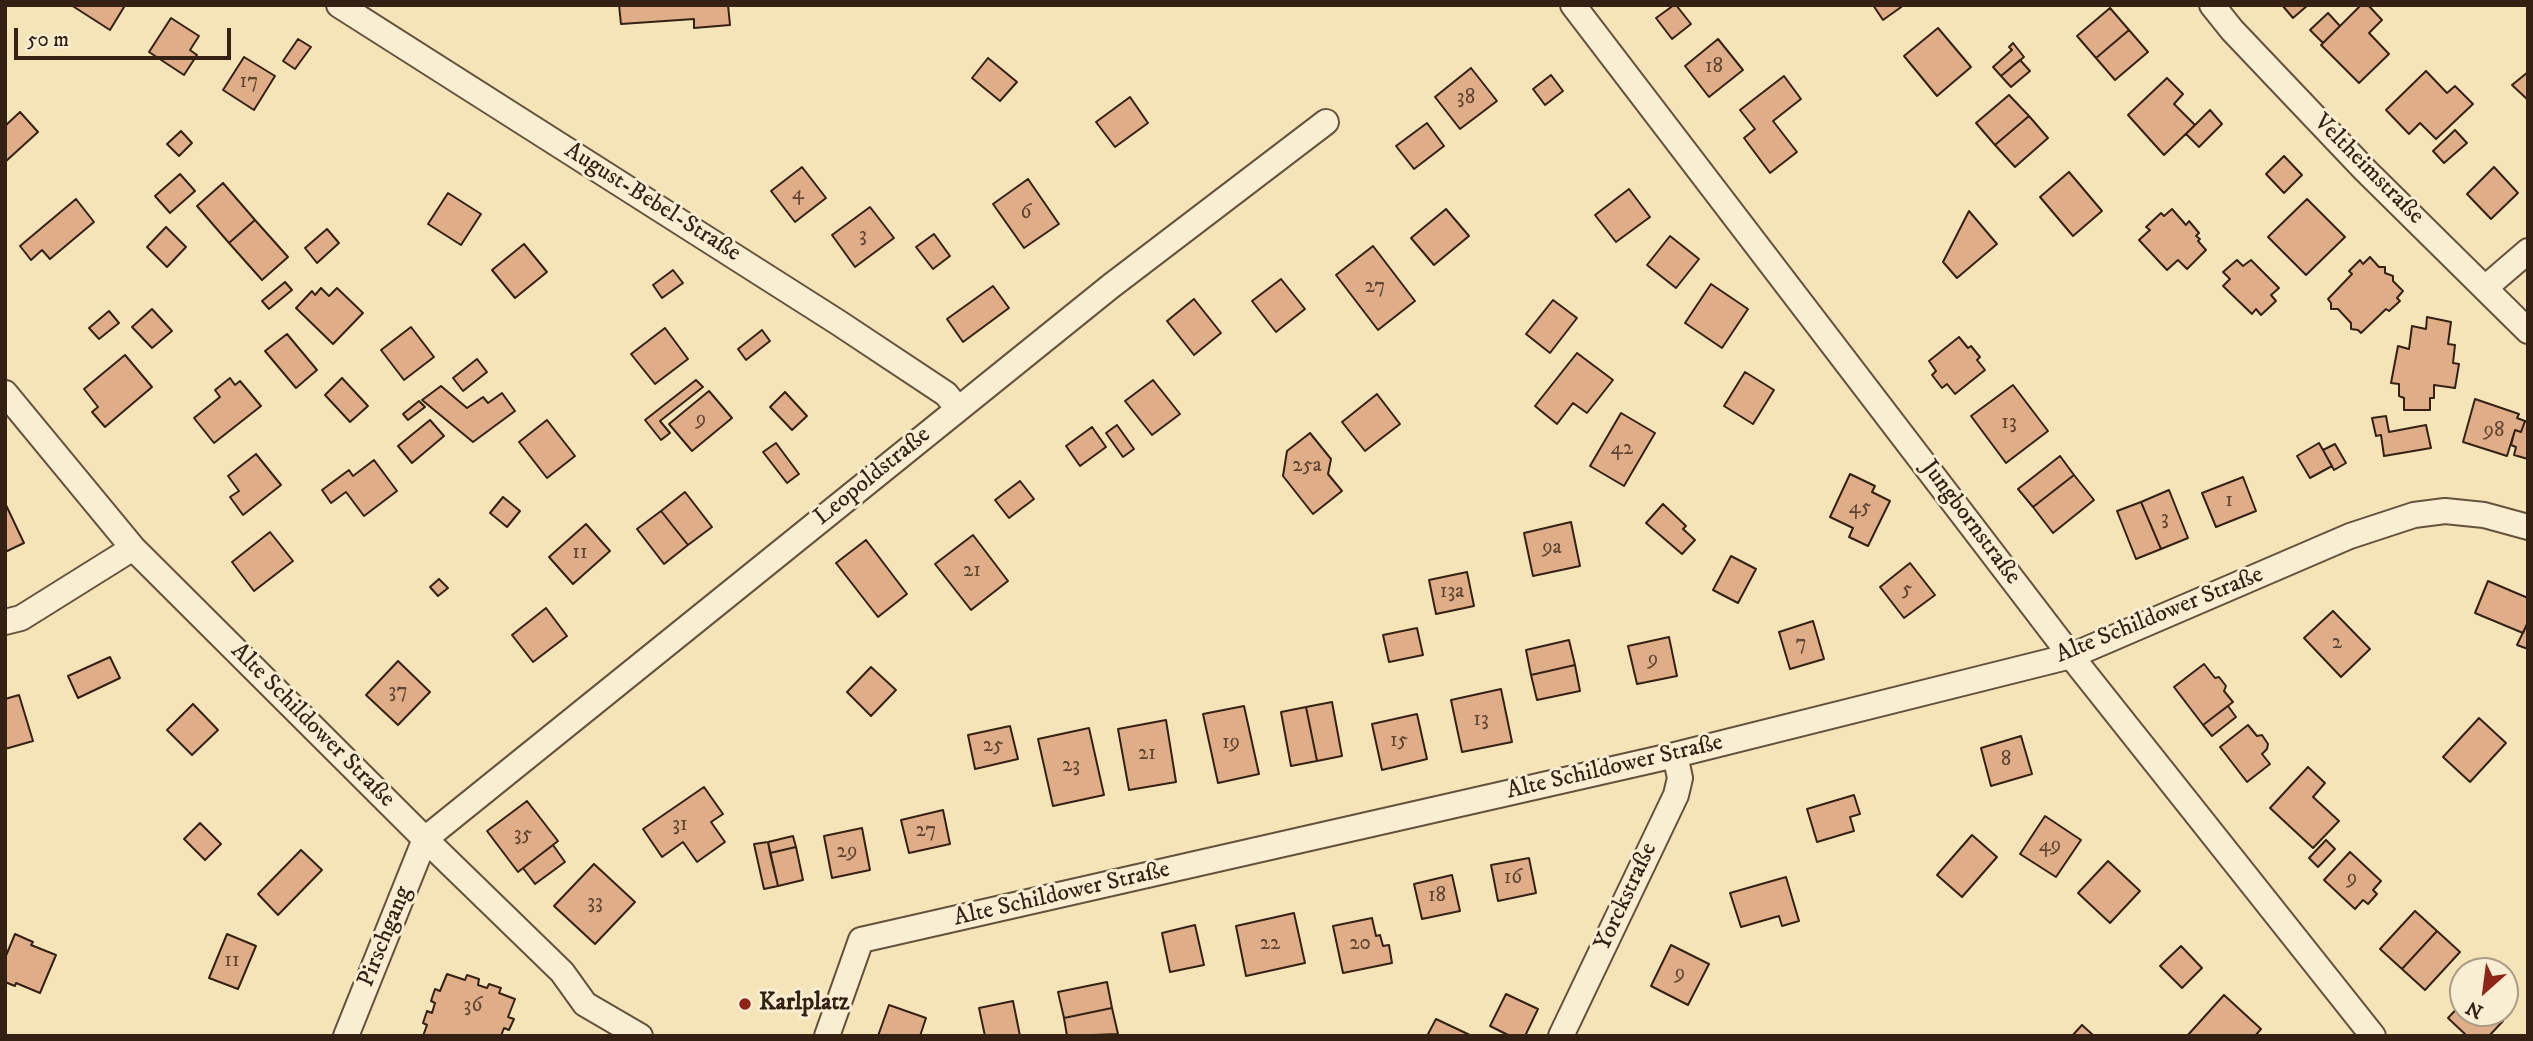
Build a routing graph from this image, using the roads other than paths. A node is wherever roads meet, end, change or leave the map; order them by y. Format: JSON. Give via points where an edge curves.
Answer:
{"nodes":[{"id":1,"x":339,"y":5,"type":"edge"},
{"id":2,"x":1573,"y":5,"type":"edge"},
{"id":3,"x":2212,"y":5,"type":"edge"},
{"id":4,"x":1326,"y":122,"type":"dead end"},
{"id":5,"x":2528,"y":251,"type":"edge"},
{"id":6,"x":2485,"y":288,"type":"junction"},
{"id":7,"x":2528,"y":331,"type":"edge"},
{"id":8,"x":5,"y":393,"type":"edge"},
{"id":9,"x":958,"y":409,"type":"junction"},
{"id":10,"x":2528,"y":527,"type":"edge"},
{"id":11,"x":133,"y":548,"type":"junction"},
{"id":12,"x":5,"y":622,"type":"edge"},
{"id":13,"x":2071,"y":656,"type":"junction"},
{"id":14,"x":1675,"y":755,"type":"junction"},
{"id":15,"x":425,"y":839,"type":"junction"},
{"id":16,"x":346,"y":1036,"type":"edge"},
{"id":17,"x":640,"y":1036,"type":"edge"},
{"id":18,"x":827,"y":1036,"type":"edge"},
{"id":19,"x":1561,"y":1036,"type":"edge"},
{"id":20,"x":2373,"y":1036,"type":"edge"}],
"edges":[{"from":1,"to":9,"type":"street","name":"August-Bebel-Straße","via":[[839,323],[946,394]]},
{"from":2,"to":13,"type":"street","name":"Jungbornstraße"},
{"from":3,"to":6,"type":"street","name":"Veltheimstraße","via":[[2365,170]]},
{"from":4,"to":9,"type":"street","name":"Leopoldstraße"},
{"from":5,"to":6,"type":"street"},
{"from":6,"to":7,"type":"street","name":"Veltheimstraße"},
{"from":8,"to":11,"type":"street","name":"Alte Schildower Straße"},
{"from":9,"to":15,"type":"street","name":"Leopoldstraße"},
{"from":10,"to":13,"type":"street","name":"Alte Schildower Straße","via":[[2484,515],[2445,511],[2414,515],[2350,536]]},
{"from":11,"to":12,"type":"street","via":[[21,618]]},
{"from":11,"to":15,"type":"street","name":"Alte Schildower Straße"},
{"from":13,"to":14,"type":"street","name":"Alte Schildower Straße"},
{"from":13,"to":20,"type":"street","name":"Jungbornstraße"},
{"from":14,"to":18,"type":"street","name":"Alte Schildower Straße","via":[[861,940]]},
{"from":14,"to":19,"type":"street","name":"Yorckstraße","via":[[1680,778],[1676,795]]},
{"from":15,"to":16,"type":"street","name":"Pirschgang"},
{"from":15,"to":17,"type":"street","name":"Alte Schildower Straße","via":[[562,972],[584,1004]]}]}
